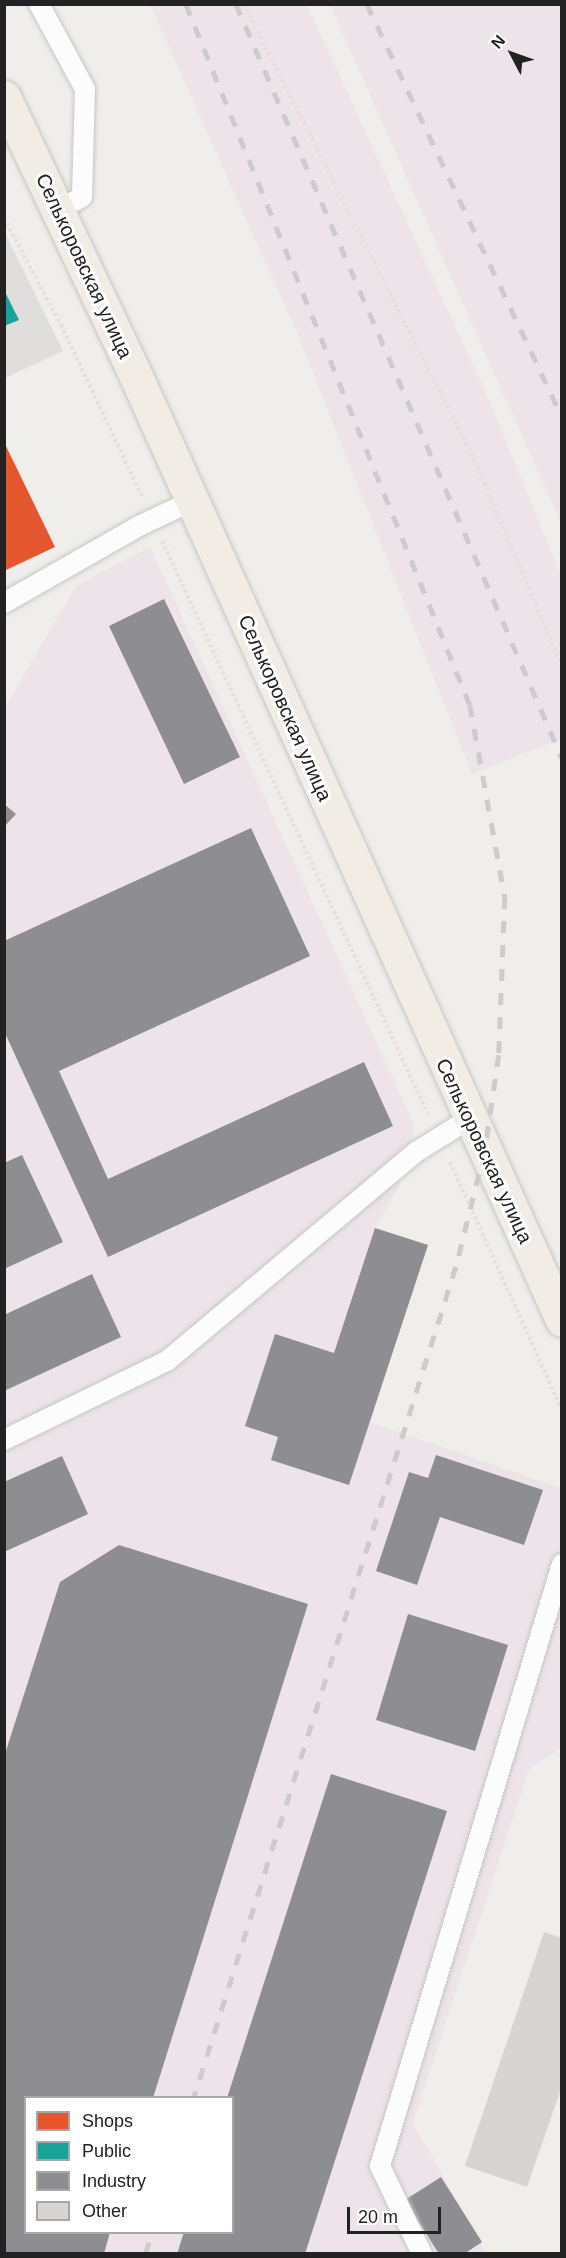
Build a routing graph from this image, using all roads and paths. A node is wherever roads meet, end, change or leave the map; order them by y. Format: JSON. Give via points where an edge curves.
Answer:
{"nodes":[{"id":1,"x":39,"y":4,"type":"edge"},
{"id":2,"x":244,"y":4,"type":"edge"},
{"id":3,"x":4,"y":97,"type":"edge"},
{"id":4,"x":57,"y":211,"type":"junction"},
{"id":5,"x":4,"y":218,"type":"edge"},
{"id":6,"x":192,"y":501,"type":"junction"},
{"id":7,"x":153,"y":520,"type":"junction"},
{"id":8,"x":4,"y":603,"type":"edge"},
{"id":9,"x":561,"y":666,"type":"edge"},
{"id":10,"x":469,"y":1119,"type":"junction"},
{"id":11,"x":438,"y":1138,"type":"junction"},
{"id":12,"x":561,"y":1320,"type":"edge"},
{"id":13,"x":561,"y":1410,"type":"edge"},
{"id":14,"x":4,"y":1440,"type":"edge"},
{"id":15,"x":561,"y":1564,"type":"edge"},
{"id":16,"x":423,"y":2253,"type":"edge"}],
"edges":[{"from":1,"to":4,"type":"lane","via":[[85,89],[82,197]]},
{"from":2,"to":9,"type":"path","via":[[477,466]]},
{"from":3,"to":4,"type":"main road","name":"Селькоровская улица"},
{"from":4,"to":6,"type":"main road","name":"Селькоровская улица"},
{"from":5,"to":7,"type":"path","via":[[61,325]]},
{"from":6,"to":7,"type":"lane"},
{"from":6,"to":10,"type":"main road","name":"Селькоровская улица"},
{"from":7,"to":8,"type":"lane"},
{"from":7,"to":11,"type":"path"},
{"from":10,"to":11,"type":"lane"},
{"from":10,"to":12,"type":"main road","name":"Селькоровская улица"},
{"from":11,"to":13,"type":"path"},
{"from":11,"to":14,"type":"lane","via":[[416,1152],[167,1360]]},
{"from":15,"to":16,"type":"lane","via":[[380,2166]]}]}
